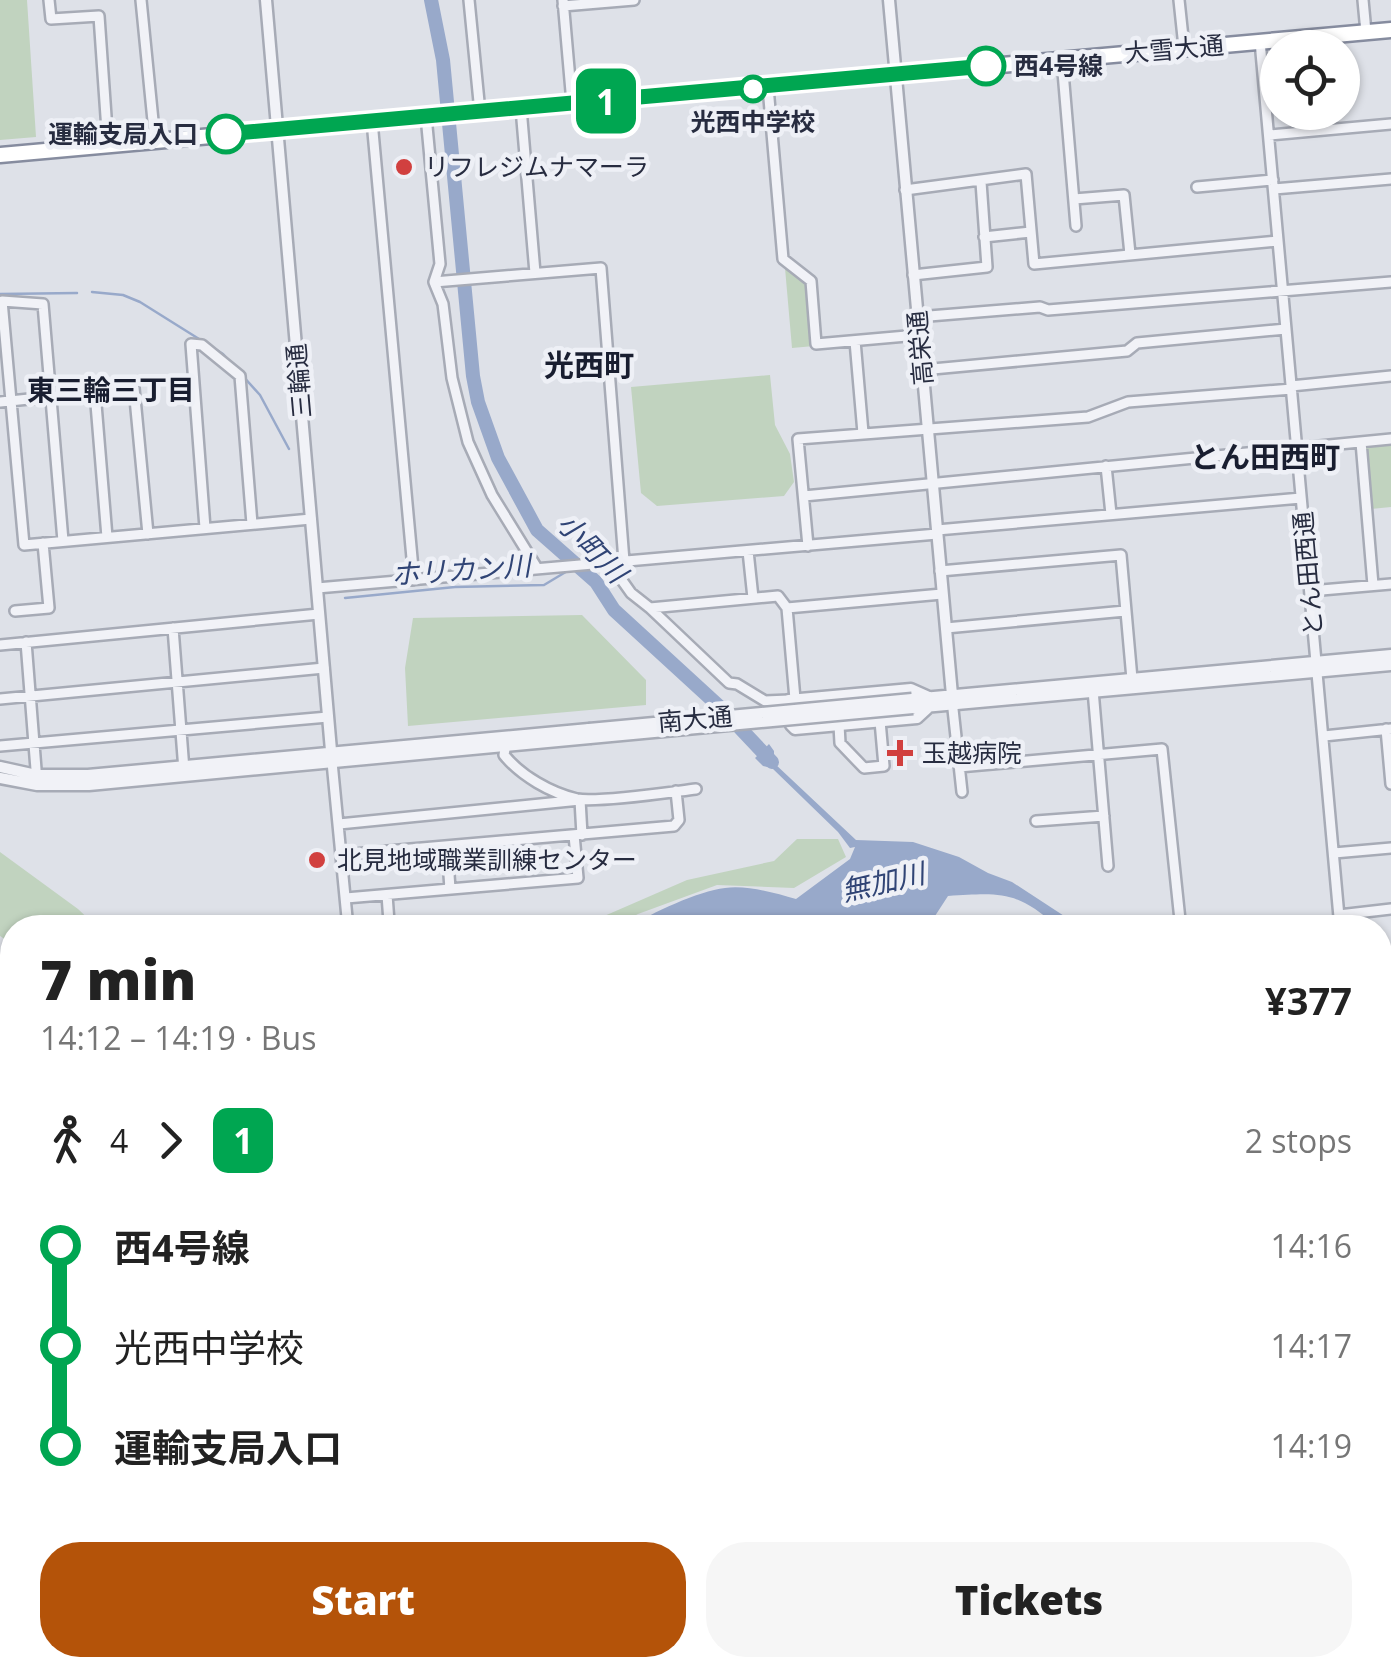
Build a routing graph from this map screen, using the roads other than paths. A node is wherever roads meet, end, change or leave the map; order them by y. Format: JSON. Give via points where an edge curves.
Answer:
{"nodes":[{"id":1,"x":49,"y":0,"type":"edge"},
{"id":2,"x":141,"y":0,"type":"edge"},
{"id":3,"x":266,"y":0,"type":"edge"},
{"id":4,"x":469,"y":0,"type":"edge"},
{"id":5,"x":634,"y":0,"type":"edge"},
{"id":6,"x":889,"y":0,"type":"edge"},
{"id":7,"x":1179,"y":0,"type":"edge"},
{"id":8,"x":1364,"y":0,"type":"edge"},
{"id":9,"x":563,"y":3,"type":"edge"},
{"id":10,"x":1391,"y":30,"type":"edge"},
{"id":11,"x":1366,"y":32,"type":"junction"},
{"id":12,"x":1360,"y":33,"type":"edge"},
{"id":13,"x":1260,"y":41,"type":"edge"},
{"id":14,"x":1184,"y":47,"type":"junction"},
{"id":15,"x":1062,"y":60,"type":"junction"},
{"id":16,"x":894,"y":74,"type":"junction"},
{"id":17,"x":768,"y":88,"type":"junction"},
{"id":18,"x":572,"y":104,"type":"junction"},
{"id":19,"x":521,"y":108,"type":"junction"},
{"id":20,"x":472,"y":112,"type":"junction"},
{"id":21,"x":431,"y":116,"type":"junction"},
{"id":22,"x":372,"y":121,"type":"junction"},
{"id":23,"x":1391,"y":124,"type":"edge"},
{"id":24,"x":278,"y":130,"type":"junction"},
{"id":25,"x":1269,"y":130,"type":"edge"},
{"id":26,"x":1269,"y":135,"type":"junction"},
{"id":27,"x":155,"y":141,"type":"junction"},
{"id":28,"x":108,"y":145,"type":"junction"},
{"id":29,"x":0,"y":155,"type":"edge"},
{"id":30,"x":1391,"y":179,"type":"edge"},
{"id":31,"x":981,"y":182,"type":"junction"},
{"id":32,"x":1273,"y":185,"type":"junction"},
{"id":33,"x":1198,"y":187,"type":"dead end"},
{"id":34,"x":905,"y":190,"type":"junction"},
{"id":35,"x":1074,"y":200,"type":"junction"},
{"id":36,"x":1076,"y":226,"type":"dead end"},
{"id":37,"x":1031,"y":232,"type":"junction"},
{"id":38,"x":984,"y":237,"type":"junction"},
{"id":39,"x":1278,"y":241,"type":"junction"},
{"id":40,"x":1130,"y":254,"type":"junction"},
{"id":41,"x":535,"y":274,"type":"junction"},
{"id":42,"x":913,"y":275,"type":"junction"},
{"id":43,"x":438,"y":282,"type":"junction"},
{"id":44,"x":1391,"y":282,"type":"edge"},
{"id":45,"x":1283,"y":292,"type":"junction"},
{"id":46,"x":917,"y":316,"type":"junction"},
{"id":47,"x":1286,"y":329,"type":"junction"},
{"id":48,"x":918,"y":334,"type":"junction"},
{"id":49,"x":856,"y":340,"type":"junction"},
{"id":50,"x":922,"y":370,"type":"junction"},
{"id":51,"x":1391,"y":376,"type":"edge"},
{"id":52,"x":1291,"y":388,"type":"junction"},
{"id":53,"x":95,"y":392,"type":"junction"},
{"id":54,"x":51,"y":396,"type":"junction"},
{"id":55,"x":6,"y":401,"type":"edge"},
{"id":56,"x":927,"y":429,"type":"junction"},
{"id":57,"x":863,"y":433,"type":"junction"},
{"id":58,"x":1391,"y":440,"type":"edge"},
{"id":59,"x":1360,"y":442,"type":"junction"},
{"id":60,"x":1297,"y":448,"type":"junction"},
{"id":61,"x":1106,"y":466,"type":"junction"},
{"id":62,"x":932,"y":483,"type":"junction"},
{"id":63,"x":804,"y":496,"type":"junction"},
{"id":64,"x":1301,"y":498,"type":"junction"},
{"id":65,"x":1111,"y":514,"type":"junction"},
{"id":66,"x":311,"y":519,"type":"junction"},
{"id":67,"x":252,"y":524,"type":"junction"},
{"id":68,"x":206,"y":528,"type":"junction"},
{"id":69,"x":937,"y":532,"type":"junction"},
{"id":70,"x":148,"y":534,"type":"junction"},
{"id":71,"x":106,"y":537,"type":"junction"},
{"id":72,"x":63,"y":541,"type":"junction"},
{"id":73,"x":44,"y":543,"type":"junction"},
{"id":74,"x":808,"y":546,"type":"junction"},
{"id":75,"x":748,"y":551,"type":"junction"},
{"id":76,"x":624,"y":561,"type":"junction"},
{"id":77,"x":605,"y":562,"type":"junction"},
{"id":78,"x":542,"y":567,"type":"junction"},
{"id":79,"x":940,"y":571,"type":"junction"},
{"id":80,"x":414,"y":580,"type":"junction"},
{"id":81,"x":1391,"y":584,"type":"edge"},
{"id":82,"x":1374,"y":585,"type":"junction"},
{"id":83,"x":317,"y":588,"type":"junction"},
{"id":84,"x":1310,"y":592,"type":"junction"},
{"id":85,"x":942,"y":594,"type":"junction"},
{"id":86,"x":753,"y":598,"type":"junction"},
{"id":87,"x":650,"y":608,"type":"junction"},
{"id":88,"x":787,"y":608,"type":"junction"},
{"id":89,"x":1125,"y":611,"type":"junction"},
{"id":90,"x":15,"y":612,"type":"dead end"},
{"id":91,"x":320,"y":614,"type":"junction"},
{"id":92,"x":173,"y":628,"type":"junction"},
{"id":93,"x":946,"y":628,"type":"junction"},
{"id":94,"x":26,"y":642,"type":"junction"},
{"id":95,"x":0,"y":645,"type":"edge"},
{"id":96,"x":1391,"y":655,"type":"edge"},
{"id":97,"x":1391,"y":665,"type":"edge"},
{"id":98,"x":1317,"y":667,"type":"junction"},
{"id":99,"x":324,"y":668,"type":"junction"},
{"id":100,"x":1132,"y":679,"type":"junction"},
{"id":101,"x":176,"y":684,"type":"junction"},
{"id":102,"x":1093,"y":688,"type":"junction"},
{"id":103,"x":30,"y":696,"type":"junction"},
{"id":104,"x":0,"y":699,"type":"edge"},
{"id":105,"x":792,"y":699,"type":"junction"},
{"id":106,"x":952,"y":699,"type":"junction"},
{"id":107,"x":930,"y":701,"type":"junction"},
{"id":108,"x":328,"y":716,"type":"junction"},
{"id":109,"x":880,"y":721,"type":"junction"},
{"id":110,"x":839,"y":725,"type":"junction"},
{"id":111,"x":1388,"y":729,"type":"edge"},
{"id":112,"x":181,"y":731,"type":"junction"},
{"id":113,"x":1324,"y":736,"type":"junction"},
{"id":114,"x":506,"y":740,"type":"junction"},
{"id":115,"x":34,"y":744,"type":"junction"},
{"id":116,"x":0,"y":746,"type":"edge"},
{"id":117,"x":1099,"y":754,"type":"junction"},
{"id":118,"x":332,"y":757,"type":"junction"},
{"id":119,"x":959,"y":766,"type":"junction"},
{"id":120,"x":0,"y":767,"type":"edge"},
{"id":121,"x":184,"y":771,"type":"junction"},
{"id":122,"x":0,"y":778,"type":"edge"},
{"id":123,"x":37,"y":780,"type":"junction"},
{"id":124,"x":1391,"y":784,"type":"edge"},
{"id":125,"x":696,"y":789,"type":"dead end"},
{"id":126,"x":676,"y":791,"type":"junction"},
{"id":127,"x":962,"y":792,"type":"dead end"},
{"id":128,"x":580,"y":800,"type":"junction"},
{"id":129,"x":1104,"y":816,"type":"junction"},
{"id":130,"x":1036,"y":820,"type":"dead end"},
{"id":131,"x":339,"y":824,"type":"junction"},
{"id":132,"x":578,"y":835,"type":"junction"},
{"id":133,"x":448,"y":846,"type":"junction"},
{"id":134,"x":1391,"y":848,"type":"edge"},
{"id":135,"x":1334,"y":854,"type":"junction"},
{"id":136,"x":342,"y":855,"type":"junction"},
{"id":137,"x":1108,"y":866,"type":"dead end"},
{"id":138,"x":450,"y":889,"type":"junction"},
{"id":139,"x":387,"y":894,"type":"junction"},
{"id":140,"x":346,"y":898,"type":"junction"},
{"id":141,"x":1391,"y":909,"type":"edge"},
{"id":142,"x":347,"y":915,"type":"edge"},
{"id":143,"x":388,"y":915,"type":"edge"},
{"id":144,"x":1179,"y":915,"type":"edge"},
{"id":145,"x":1339,"y":915,"type":"joint"}],
"edges":[{"from":1,"to":28,"type":"street","via":[[51,19],[99,16]]},
{"from":2,"to":27,"type":"street"},
{"from":3,"to":24,"type":"street","name":"三輪通"},
{"from":4,"to":20,"type":"street"},
{"from":5,"to":9,"type":"street"},
{"from":6,"to":16,"type":"street","name":"高栄通"},
{"from":7,"to":14,"type":"street"},
{"from":8,"to":11,"type":"street"},
{"from":9,"to":18,"type":"street"},
{"from":10,"to":11,"type":"main road","name":"大雪大通"},
{"from":11,"to":12,"type":"main road","name":"大雪大通"},
{"from":13,"to":14,"type":"main road","name":"大雪大通"},
{"from":14,"to":15,"type":"main road","name":"大雪大通"},
{"from":15,"to":16,"type":"main road","name":"大雪大通"},
{"from":15,"to":35,"type":"street"},
{"from":16,"to":17,"type":"main road","name":"大雪大通"},
{"from":16,"to":34,"type":"street","name":"高栄通"},
{"from":17,"to":18,"type":"main road","name":"大雪大通"},
{"from":17,"to":49,"type":"street","via":[[783,259],[811,281],[816,344]]},
{"from":18,"to":19,"type":"main road","name":"大雪大通"},
{"from":19,"to":20,"type":"main road","name":"大雪大通"},
{"from":19,"to":41,"type":"street"},
{"from":20,"to":21,"type":"main road","name":"大雪大通"},
{"from":21,"to":22,"type":"main road","name":"大雪大通"},
{"from":21,"to":43,"type":"street"},
{"from":22,"to":24,"type":"main road","name":"大雪大通"},
{"from":22,"to":80,"type":"street"},
{"from":23,"to":26,"type":"street"},
{"from":24,"to":27,"type":"main road","name":"大雪大通"},
{"from":24,"to":66,"type":"street","name":"三輪通"},
{"from":25,"to":26,"type":"street","name":"とん田西通"},
{"from":26,"to":32,"type":"street","name":"とん田西通"},
{"from":27,"to":28,"type":"main road","name":"大雪大通"},
{"from":28,"to":29,"type":"main road","name":"大雪大通"},
{"from":30,"to":32,"type":"street"},
{"from":31,"to":34,"type":"street"},
{"from":31,"to":37,"type":"street","via":[[1026,174]]},
{"from":31,"to":38,"type":"street"},
{"from":32,"to":33,"type":"street"},
{"from":32,"to":39,"type":"street","name":"とん田西通"},
{"from":34,"to":42,"type":"street","name":"高栄通"},
{"from":35,"to":36,"type":"street"},
{"from":35,"to":40,"type":"street","via":[[1124,196]]},
{"from":37,"to":38,"type":"street"},
{"from":37,"to":40,"type":"street","via":[[1034,264]]},
{"from":38,"to":42,"type":"street","via":[[988,267]]},
{"from":39,"to":40,"type":"street"},
{"from":39,"to":45,"type":"street","name":"とん田西通"},
{"from":41,"to":43,"type":"street"},
{"from":41,"to":76,"type":"street","via":[[601,268]]},
{"from":42,"to":46,"type":"street","name":"高栄通"},
{"from":43,"to":78,"type":"street","via":[[468,442],[492,494]]},
{"from":44,"to":45,"type":"street"},
{"from":45,"to":46,"type":"street"},
{"from":45,"to":47,"type":"street","name":"とん田西通"},
{"from":46,"to":48,"type":"street","name":"高栄通"},
{"from":47,"to":50,"type":"street"},
{"from":47,"to":52,"type":"street","name":"とん田西通"},
{"from":48,"to":49,"type":"street"},
{"from":48,"to":50,"type":"street","name":"高栄通"},
{"from":49,"to":57,"type":"street"},
{"from":50,"to":56,"type":"street","name":"高栄通"},
{"from":51,"to":52,"type":"street"},
{"from":52,"to":56,"type":"street","via":[[1128,402],[1088,417]]},
{"from":52,"to":60,"type":"street","name":"とん田西通"},
{"from":53,"to":54,"type":"street"},
{"from":53,"to":70,"type":"street","via":[[134,388]]},
{"from":53,"to":71,"type":"street"},
{"from":54,"to":55,"type":"street"},
{"from":54,"to":55,"type":"street","via":[[43,304],[2,302]]},
{"from":54,"to":72,"type":"street"},
{"from":55,"to":73,"type":"street","via":[[24,545]]},
{"from":56,"to":57,"type":"street"},
{"from":56,"to":62,"type":"street","name":"高栄通"},
{"from":57,"to":63,"type":"street","via":[[798,439]]},
{"from":58,"to":59,"type":"street"},
{"from":59,"to":60,"type":"street"},
{"from":59,"to":82,"type":"street"},
{"from":60,"to":61,"type":"street"},
{"from":60,"to":64,"type":"street","name":"とん田西通"},
{"from":61,"to":62,"type":"street"},
{"from":61,"to":65,"type":"street"},
{"from":62,"to":63,"type":"street"},
{"from":62,"to":69,"type":"street","name":"高栄通"},
{"from":63,"to":74,"type":"street"},
{"from":64,"to":65,"type":"street"},
{"from":64,"to":84,"type":"street","name":"とん田西通"},
{"from":65,"to":69,"type":"street"},
{"from":66,"to":67,"type":"street"},
{"from":66,"to":83,"type":"street","name":"三輪通"},
{"from":67,"to":68,"type":"street"},
{"from":67,"to":68,"type":"street","via":[[240,376],[202,345],[191,344]]},
{"from":68,"to":70,"type":"street"},
{"from":69,"to":74,"type":"street"},
{"from":69,"to":79,"type":"street","name":"高栄通"},
{"from":70,"to":71,"type":"street"},
{"from":71,"to":72,"type":"street"},
{"from":72,"to":73,"type":"street"},
{"from":73,"to":90,"type":"street","via":[[49,608]]},
{"from":74,"to":75,"type":"street"},
{"from":75,"to":76,"type":"street"},
{"from":75,"to":86,"type":"street"},
{"from":76,"to":77,"type":"street"},
{"from":77,"to":78,"type":"street"},
{"from":77,"to":87,"type":"street"},
{"from":78,"to":80,"type":"street"},
{"from":79,"to":85,"type":"street","name":"高栄通"},
{"from":79,"to":89,"type":"street","via":[[1120,555]]},
{"from":80,"to":83,"type":"street"},
{"from":81,"to":82,"type":"street"},
{"from":82,"to":84,"type":"street"},
{"from":83,"to":91,"type":"street","name":"三輪通"},
{"from":84,"to":98,"type":"street","name":"とん田西通"},
{"from":85,"to":88,"type":"street"},
{"from":85,"to":93,"type":"street","name":"高栄通"},
{"from":86,"to":87,"type":"street"},
{"from":86,"to":88,"type":"street","via":[[778,596]]},
{"from":87,"to":105,"type":"street","via":[[729,683],[765,701]]},
{"from":88,"to":105,"type":"street"},
{"from":89,"to":93,"type":"street"},
{"from":89,"to":100,"type":"street"},
{"from":91,"to":92,"type":"street"},
{"from":91,"to":99,"type":"street","name":"三輪通"},
{"from":92,"to":94,"type":"street"},
{"from":92,"to":101,"type":"street"},
{"from":93,"to":106,"type":"street","name":"高栄通"},
{"from":94,"to":95,"type":"street"},
{"from":94,"to":103,"type":"street"},
{"from":96,"to":98,"type":"street","name":"南大通"},
{"from":97,"to":98,"type":"street","name":"南大通"},
{"from":98,"to":100,"type":"street","name":"南大通"},
{"from":98,"to":102,"type":"street","name":"南大通"},
{"from":98,"to":113,"type":"street","name":"とん田西通"},
{"from":99,"to":101,"type":"street"},
{"from":99,"to":108,"type":"street","name":"三輪通"},
{"from":100,"to":102,"type":"street","name":"南大通"},
{"from":101,"to":103,"type":"street"},
{"from":101,"to":112,"type":"street"},
{"from":102,"to":106,"type":"street","name":"南大通"},
{"from":102,"to":117,"type":"street"},
{"from":103,"to":104,"type":"street"},
{"from":103,"to":115,"type":"street"},
{"from":105,"to":107,"type":"street","via":[[912,688]]},
{"from":105,"to":110,"type":"street","via":[[795,729]]},
{"from":106,"to":107,"type":"street","name":"南大通"},
{"from":106,"to":119,"type":"street"},
{"from":107,"to":109,"type":"street","via":[[917,718]]},
{"from":107,"to":114,"type":"street","name":"南大通","bridge":true},
{"from":108,"to":112,"type":"street"},
{"from":108,"to":118,"type":"street","name":"三輪通"},
{"from":109,"to":110,"type":"street"},
{"from":109,"to":110,"type":"street","via":[[884,766],[864,768],[840,743]]},
{"from":111,"to":113,"type":"street"},
{"from":111,"to":124,"type":"street"},
{"from":112,"to":115,"type":"street"},
{"from":112,"to":121,"type":"street"},
{"from":113,"to":135,"type":"street","name":"とん田西通"},
{"from":114,"to":118,"type":"street","name":"南大通"},
{"from":114,"to":128,"type":"street","via":[[504,754],[521,771]]},
{"from":115,"to":116,"type":"street"},
{"from":115,"to":123,"type":"street"},
{"from":117,"to":119,"type":"street"},
{"from":117,"to":129,"type":"street"},
{"from":117,"to":144,"type":"street","via":[[1162,749]]},
{"from":118,"to":121,"type":"street","name":"南大通"},
{"from":118,"to":131,"type":"street"},
{"from":119,"to":127,"type":"street"},
{"from":120,"to":123,"type":"street","name":"南大通"},
{"from":121,"to":123,"type":"street","name":"南大通"},
{"from":122,"to":123,"type":"street","name":"南大通"},
{"from":125,"to":126,"type":"street"},
{"from":126,"to":128,"type":"street"},
{"from":126,"to":132,"type":"street","via":[[674,826]]},
{"from":128,"to":131,"type":"street"},
{"from":128,"to":132,"type":"street"},
{"from":129,"to":130,"type":"street"},
{"from":129,"to":137,"type":"street"},
{"from":131,"to":136,"type":"street"},
{"from":132,"to":133,"type":"street"},
{"from":132,"to":138,"type":"street","via":[[578,878]]},
{"from":133,"to":136,"type":"street"},
{"from":133,"to":138,"type":"street"},
{"from":134,"to":135,"type":"street"},
{"from":135,"to":145,"type":"street","name":"とん田西通"},
{"from":136,"to":140,"type":"street"},
{"from":138,"to":139,"type":"street"},
{"from":139,"to":140,"type":"street"},
{"from":139,"to":143,"type":"street"},
{"from":140,"to":142,"type":"street"},
{"from":141,"to":145,"type":"street"}]}
